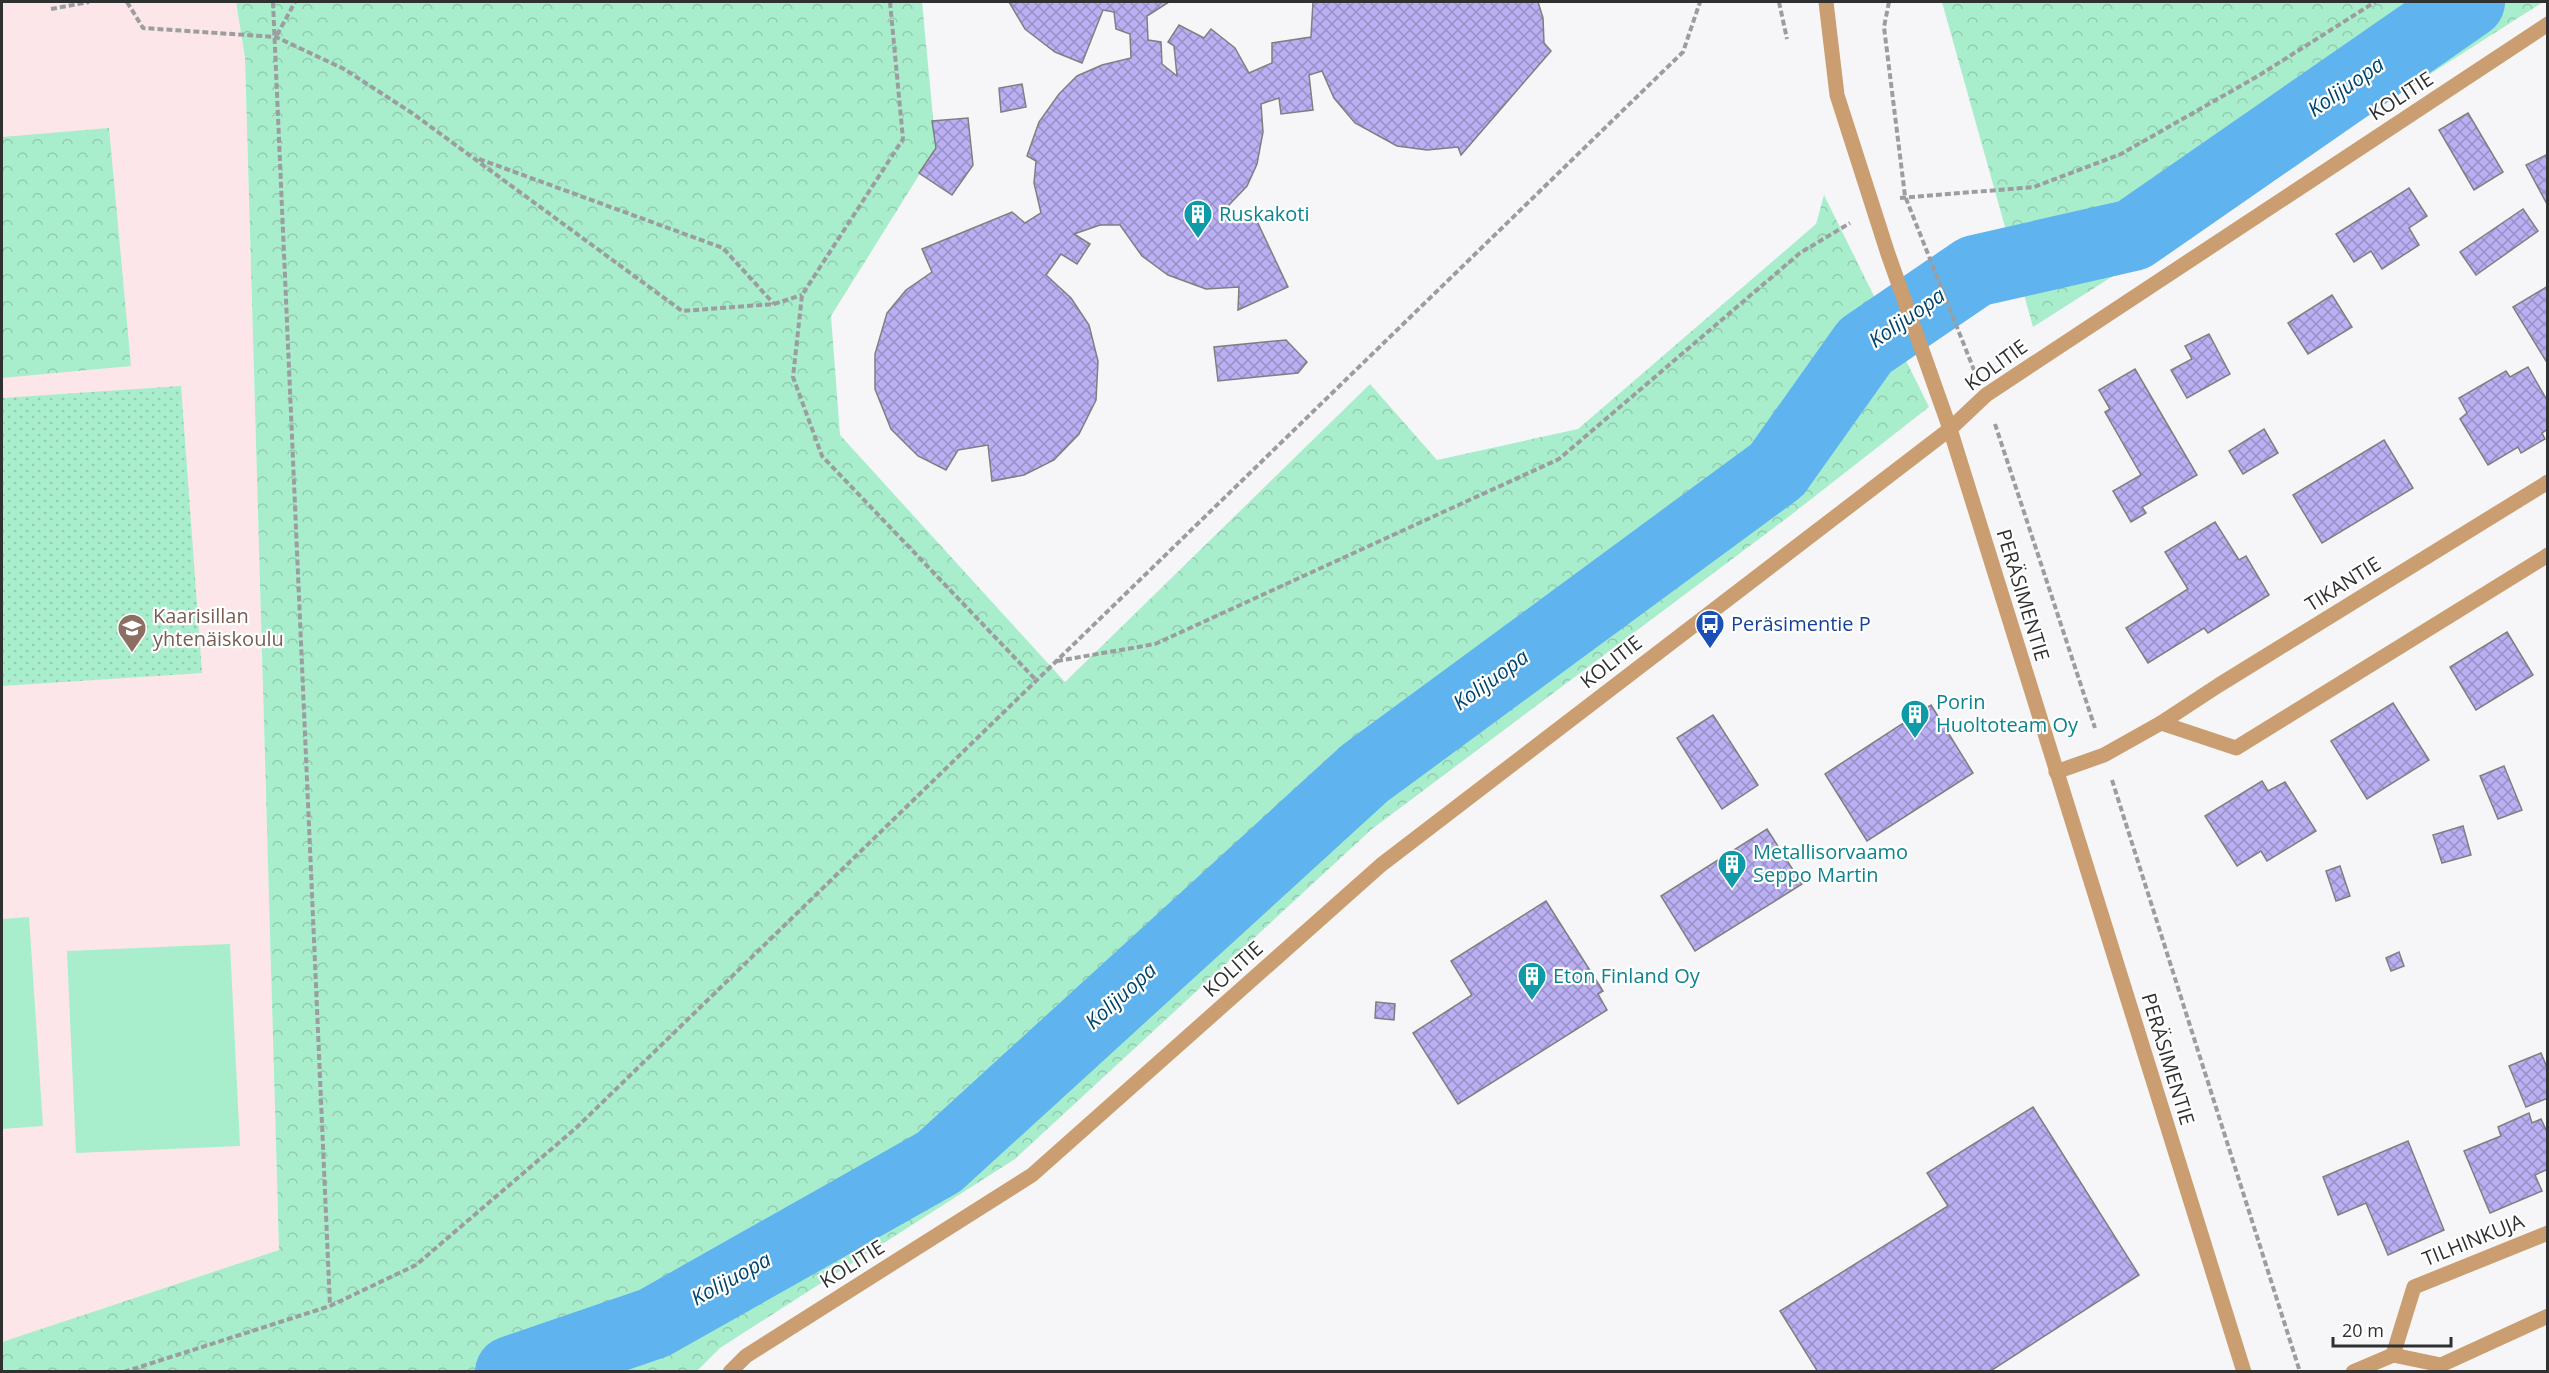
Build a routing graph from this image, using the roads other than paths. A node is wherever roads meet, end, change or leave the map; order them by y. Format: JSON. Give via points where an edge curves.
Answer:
{"nodes":[{"id":1,"x":1826,"y":2,"type":"edge"},
{"id":2,"x":2547,"y":24,"type":"edge"},
{"id":3,"x":1950,"y":429,"type":"junction"},
{"id":4,"x":2547,"y":482,"type":"edge"},
{"id":5,"x":2547,"y":555,"type":"edge"},
{"id":6,"x":2161,"y":723,"type":"junction"},
{"id":7,"x":2056,"y":772,"type":"junction"},
{"id":8,"x":2547,"y":1233,"type":"edge"},
{"id":9,"x":2547,"y":1316,"type":"edge"},
{"id":10,"x":2393,"y":1355,"type":"junction"},
{"id":11,"x":730,"y":1371,"type":"edge"},
{"id":12,"x":2244,"y":1371,"type":"edge"},
{"id":13,"x":2353,"y":1371,"type":"edge"}],
"edges":[{"from":1,"to":3,"type":"street","name":"PERÄSIMENTIE","via":[[1837,95]]},
{"from":2,"to":3,"type":"street","name":"KOLITIE","via":[[1986,395]]},
{"from":3,"to":7,"type":"street","name":"PERÄSIMENTIE"},
{"from":3,"to":11,"type":"street","name":"KOLITIE","via":[[1381,866],[1032,1175],[746,1356]]},
{"from":4,"to":6,"type":"street","name":"TIKANTIE"},
{"from":5,"to":6,"type":"street","via":[[2236,748]]},
{"from":6,"to":7,"type":"street","name":"TIKANTIE","via":[[2104,755]]},
{"from":7,"to":12,"type":"street","name":"PERÄSIMENTIE"},
{"from":8,"to":10,"type":"street","name":"TILHINKUJA","via":[[2414,1287]]},
{"from":9,"to":10,"type":"street","via":[[2441,1365]]},
{"from":10,"to":13,"type":"street"}]}
